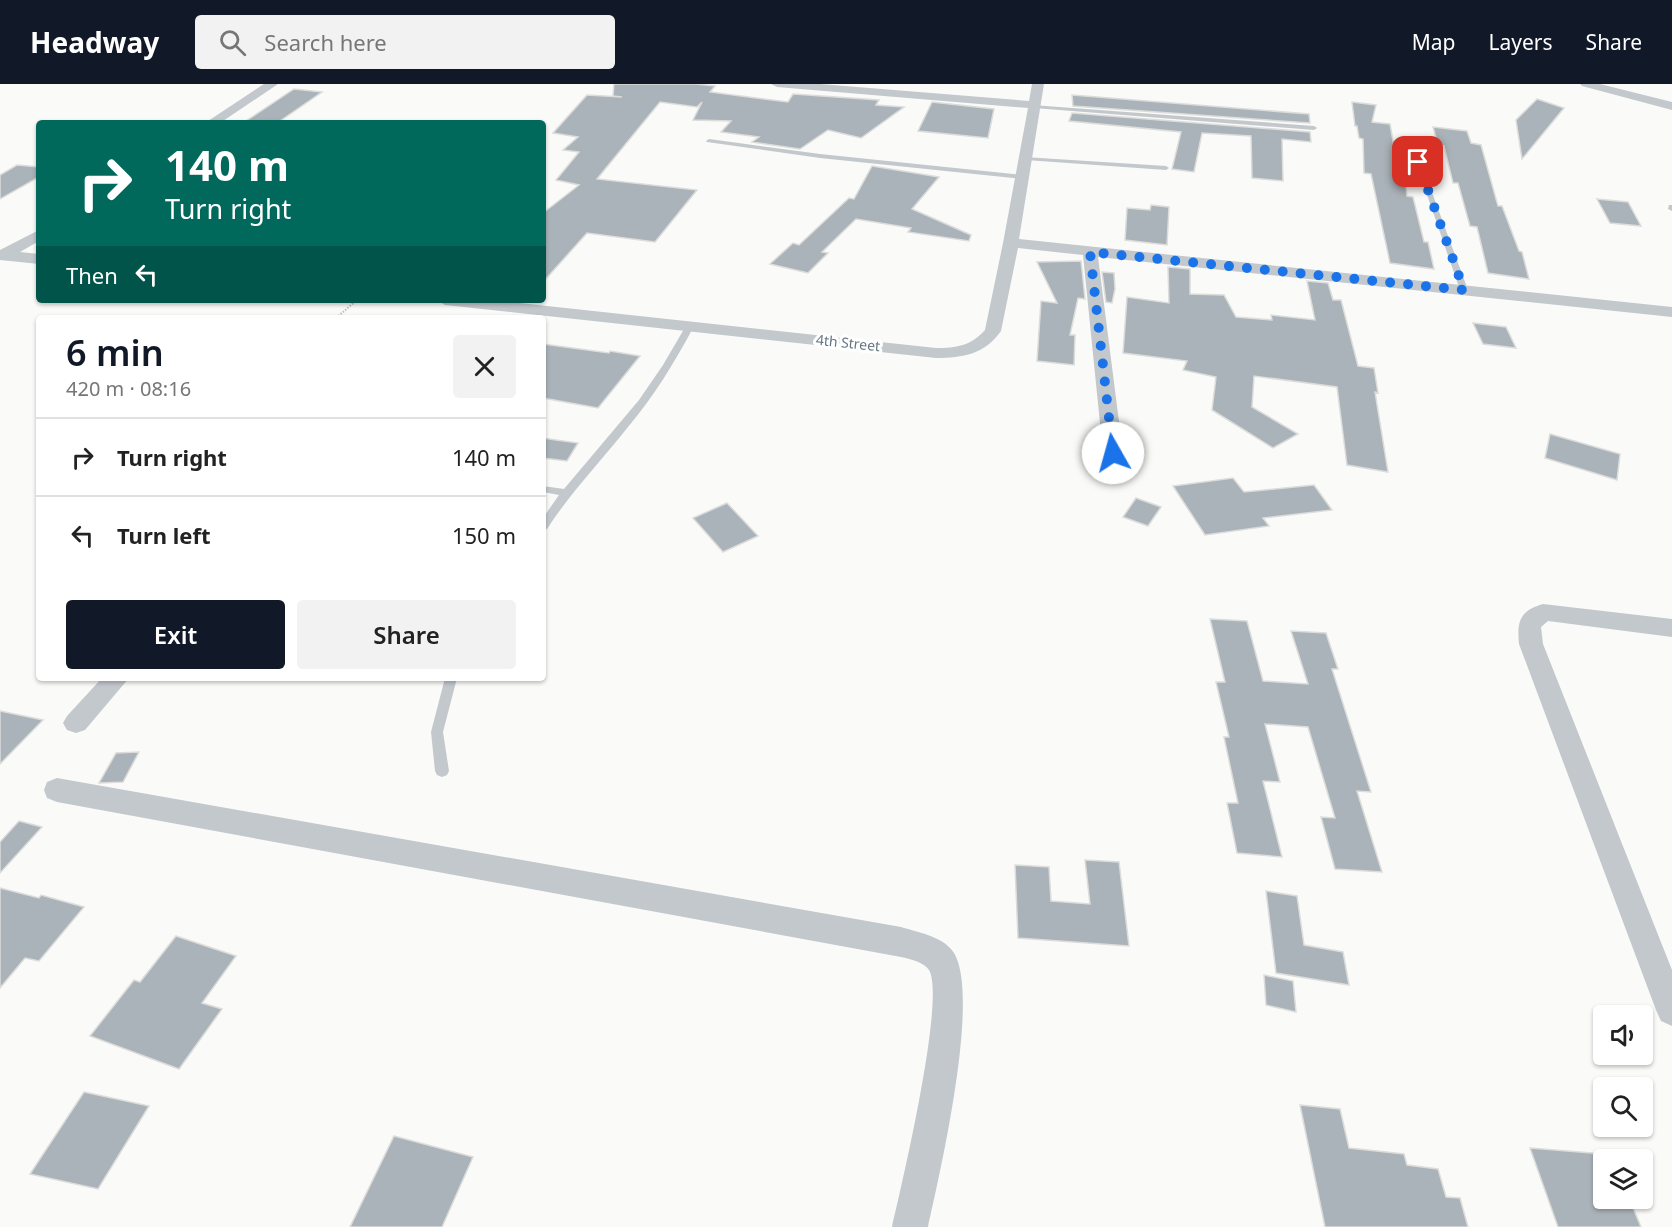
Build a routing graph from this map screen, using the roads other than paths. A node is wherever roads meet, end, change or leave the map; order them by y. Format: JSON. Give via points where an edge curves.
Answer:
{"nodes":[{"id":1,"x":272,"y":84,"type":"edge"},
{"id":2,"x":777,"y":84,"type":"edge"},
{"id":3,"x":1038,"y":84,"type":"edge"},
{"id":4,"x":1586,"y":84,"type":"edge"},
{"id":5,"x":1034,"y":105,"type":"junction"},
{"id":6,"x":1672,"y":106,"type":"edge"},
{"id":7,"x":216,"y":120,"type":"edge"},
{"id":8,"x":1314,"y":128,"type":"dead end"},
{"id":9,"x":709,"y":141,"type":"dead end"},
{"id":10,"x":1410,"y":141,"type":"dead end"},
{"id":11,"x":1026,"y":158,"type":"junction"},
{"id":12,"x":1166,"y":168,"type":"dead end"},
{"id":13,"x":1022,"y":177,"type":"junction"},
{"id":14,"x":36,"y":236,"type":"edge"},
{"id":15,"x":1011,"y":243,"type":"junction"},
{"id":16,"x":1090,"y":252,"type":"junction"},
{"id":17,"x":3,"y":255,"type":"edge"},
{"id":18,"x":36,"y":259,"type":"edge"},
{"id":19,"x":1464,"y":290,"type":"junction"},
{"id":20,"x":472,"y":303,"type":"edge"},
{"id":21,"x":1672,"y":312,"type":"edge"},
{"id":22,"x":690,"y":326,"type":"junction"},
{"id":23,"x":1113,"y":453,"type":"dead end"},
{"id":24,"x":546,"y":490,"type":"edge"},
{"id":25,"x":565,"y":493,"type":"junction"},
{"id":26,"x":546,"y":522,"type":"edge"},
{"id":27,"x":1672,"y":628,"type":"edge"},
{"id":28,"x":114,"y":681,"type":"edge"},
{"id":29,"x":450,"y":681,"type":"edge"},
{"id":30,"x":76,"y":723,"type":"dead end"},
{"id":31,"x":442,"y":771,"type":"dead end"},
{"id":32,"x":57,"y":790,"type":"dead end"},
{"id":33,"x":1672,"y":1010,"type":"edge"},
{"id":34,"x":910,"y":1227,"type":"edge"}],
"edges":[{"from":1,"to":7,"type":"street"},
{"from":2,"to":5,"type":"street"},
{"from":3,"to":5,"type":"street","name":"4th Street"},
{"from":4,"to":6,"type":"street"},
{"from":5,"to":8,"type":"lane"},
{"from":5,"to":11,"type":"street","name":"4th Street"},
{"from":9,"to":13,"type":"lane"},
{"from":10,"to":19,"type":"lane"},
{"from":11,"to":12,"type":"lane"},
{"from":11,"to":13,"type":"street","name":"4th Street"},
{"from":13,"to":15,"type":"street","name":"4th Street"},
{"from":14,"to":17,"type":"street"},
{"from":15,"to":16,"type":"street"},
{"from":15,"to":22,"type":"street","name":"4th Street","via":[[993,331],[973,349],[936,353]]},
{"from":16,"to":19,"type":"street"},
{"from":16,"to":23,"type":"street"},
{"from":17,"to":18,"type":"street"},
{"from":19,"to":21,"type":"street"},
{"from":20,"to":22,"type":"street","name":"4th Street"},
{"from":22,"to":25,"type":"lane","via":[[663,376]]},
{"from":24,"to":25,"type":"lane"},
{"from":25,"to":26,"type":"lane"},
{"from":27,"to":33,"type":"street","via":[[1543,612],[1529,624],[1531,644]]},
{"from":28,"to":30,"type":"street"},
{"from":29,"to":31,"type":"lane","via":[[437,732]]},
{"from":32,"to":34,"type":"street","via":[[901,942],[922,949],[943,962],[949,984],[948,1013],[927,1152]]}]}
